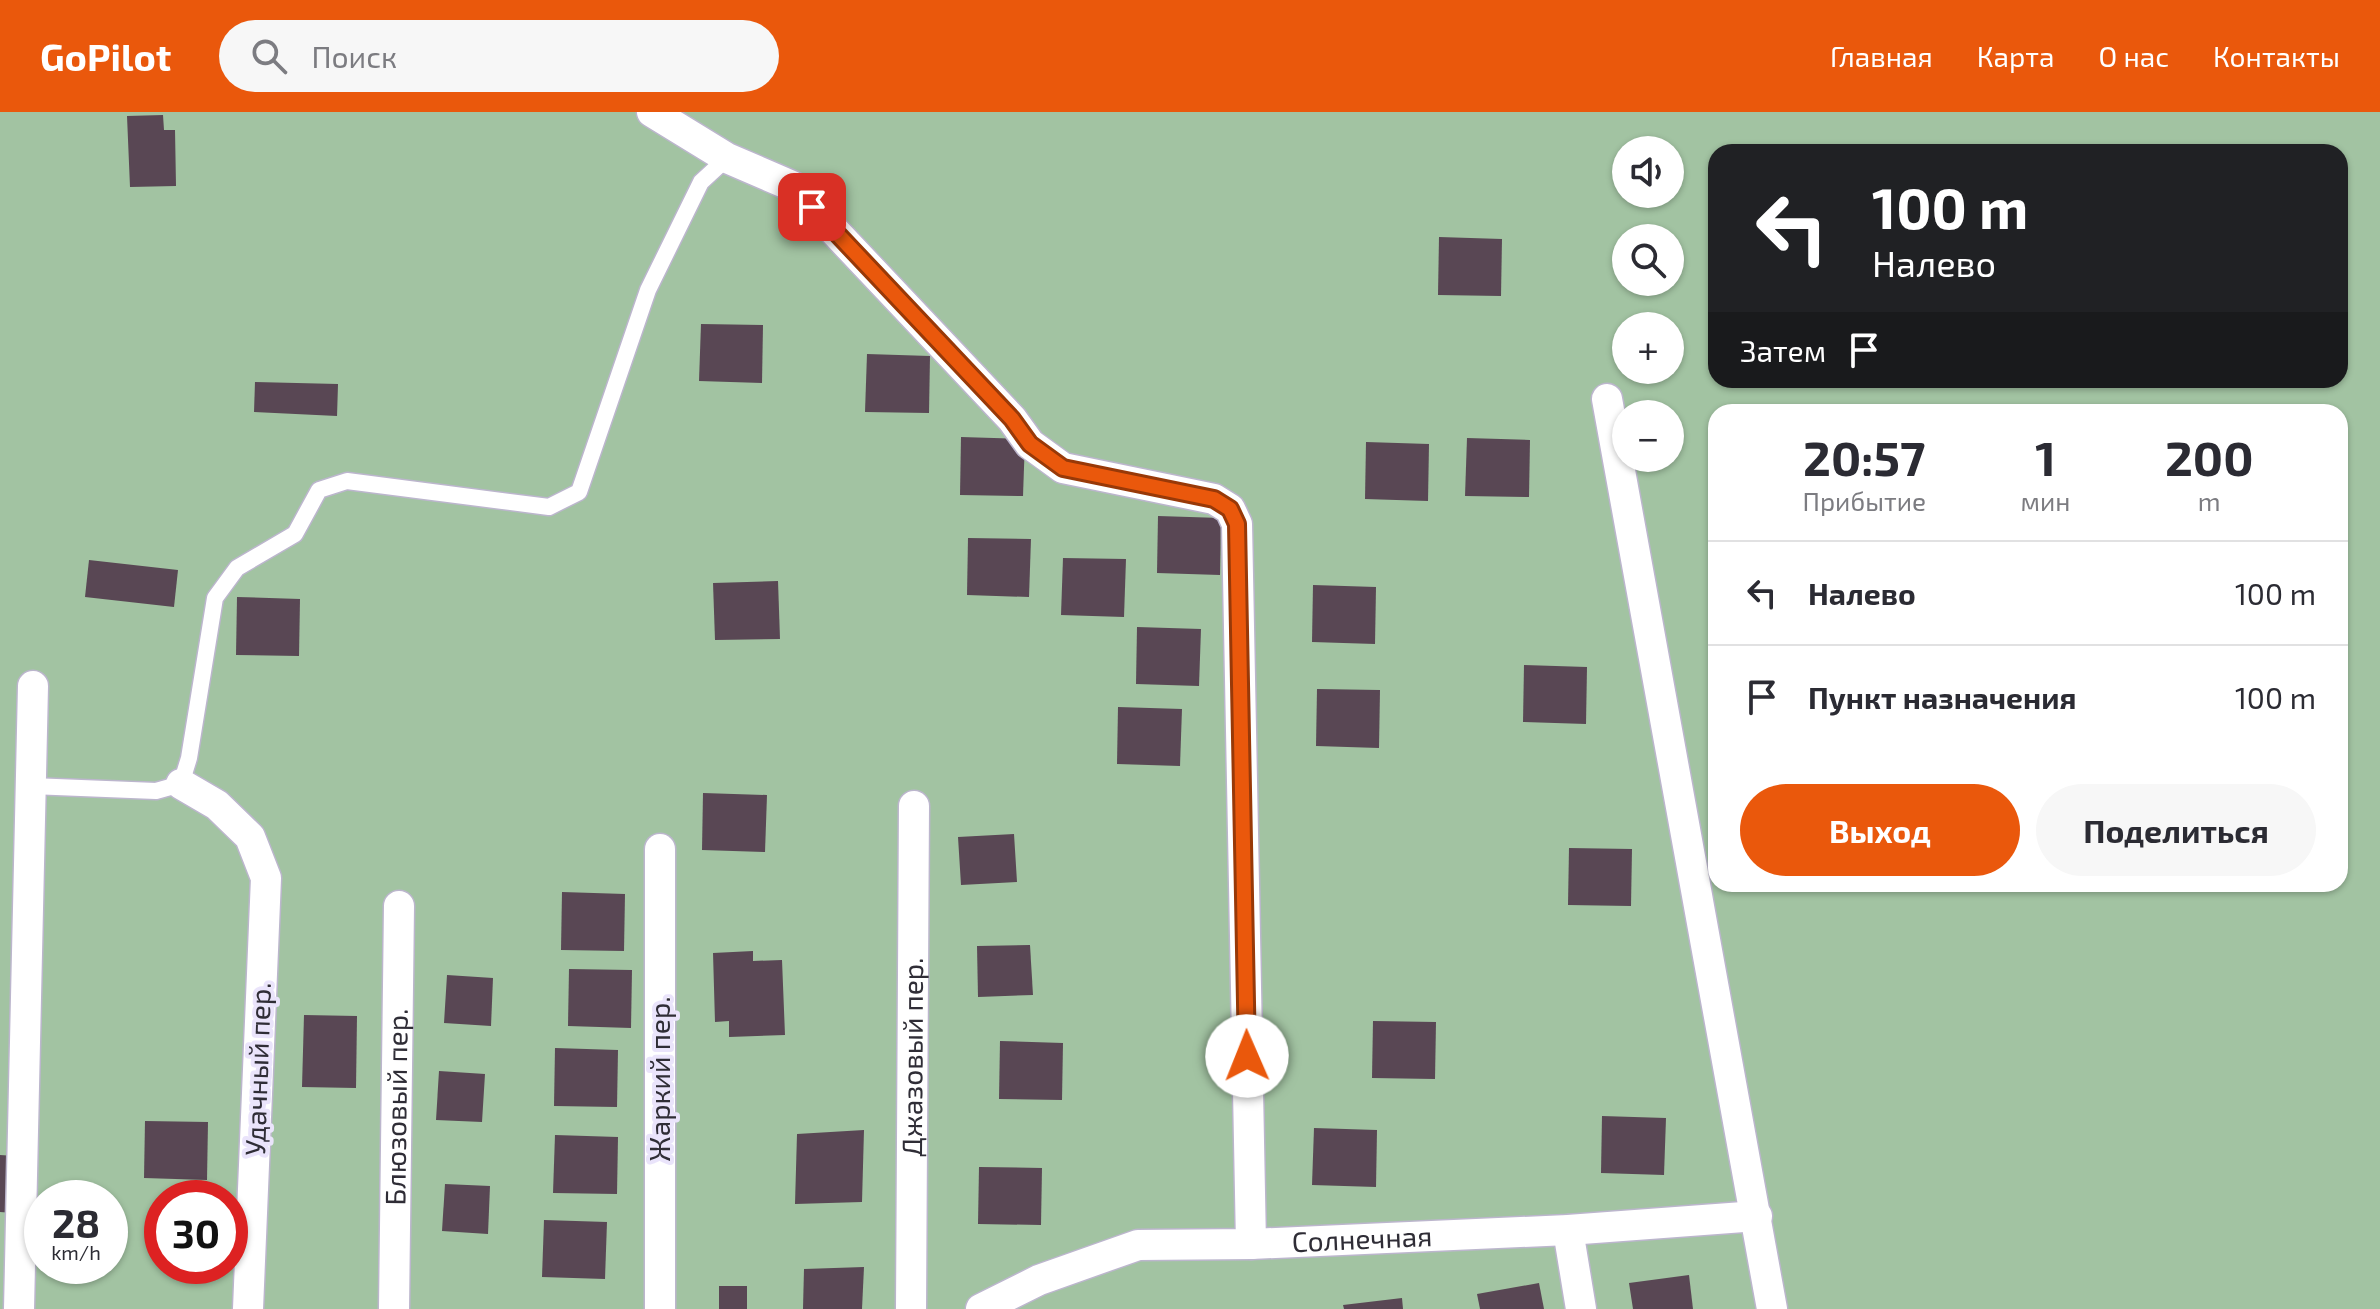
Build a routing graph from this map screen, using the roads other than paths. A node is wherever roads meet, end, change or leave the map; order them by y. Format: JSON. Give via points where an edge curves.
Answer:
{"nodes":[{"id":1,"x":652,"y":112,"type":"edge"},
{"id":2,"x":727,"y":158,"type":"junction"},
{"id":3,"x":1607,"y":399,"type":"dead end"},
{"id":4,"x":33,"y":686,"type":"dead end"},
{"id":5,"x":181,"y":784,"type":"junction"},
{"id":6,"x":31,"y":786,"type":"junction"},
{"id":7,"x":914,"y":806,"type":"dead end"},
{"id":8,"x":660,"y":849,"type":"dead end"},
{"id":9,"x":399,"y":906,"type":"dead end"},
{"id":10,"x":1757,"y":1216,"type":"junction"},
{"id":11,"x":1568,"y":1230,"type":"junction"},
{"id":12,"x":1251,"y":1244,"type":"junction"},
{"id":13,"x":19,"y":1309,"type":"edge"},
{"id":14,"x":248,"y":1309,"type":"edge"},
{"id":15,"x":394,"y":1309,"type":"edge"},
{"id":16,"x":660,"y":1309,"type":"edge"},
{"id":17,"x":911,"y":1309,"type":"edge"},
{"id":18,"x":981,"y":1309,"type":"edge"},
{"id":19,"x":1581,"y":1309,"type":"edge"},
{"id":20,"x":1772,"y":1309,"type":"edge"}],
"edges":[{"from":1,"to":2,"type":"street"},
{"from":2,"to":5,"type":"lane","via":[[701,182],[648,290],[579,492],[549,507],[347,481],[319,490],[295,534],[237,568],[215,598]]},
{"from":2,"to":12,"type":"street","via":[[792,186],[1030,444],[1063,468],[1214,499],[1230,509],[1237,524]]},
{"from":3,"to":10,"type":"street"},
{"from":4,"to":6,"type":"street"},
{"from":5,"to":6,"type":"lane","via":[[156,791]]},
{"from":5,"to":14,"type":"street","name":"Удачный пер.","via":[[217,805],[250,837],[266,878]]},
{"from":6,"to":13,"type":"street"},
{"from":7,"to":17,"type":"street","name":"Джазовый пер."},
{"from":8,"to":16,"type":"street","name":"Жаркий пер."},
{"from":9,"to":15,"type":"street","name":"Блюзовый пер."},
{"from":10,"to":11,"type":"street","name":"Солнечная"},
{"from":10,"to":20,"type":"street"},
{"from":11,"to":12,"type":"street","name":"Солнечная"},
{"from":11,"to":19,"type":"street"},
{"from":12,"to":18,"type":"street","name":"Солнечная","via":[[1138,1245],[1039,1280]]}]}
